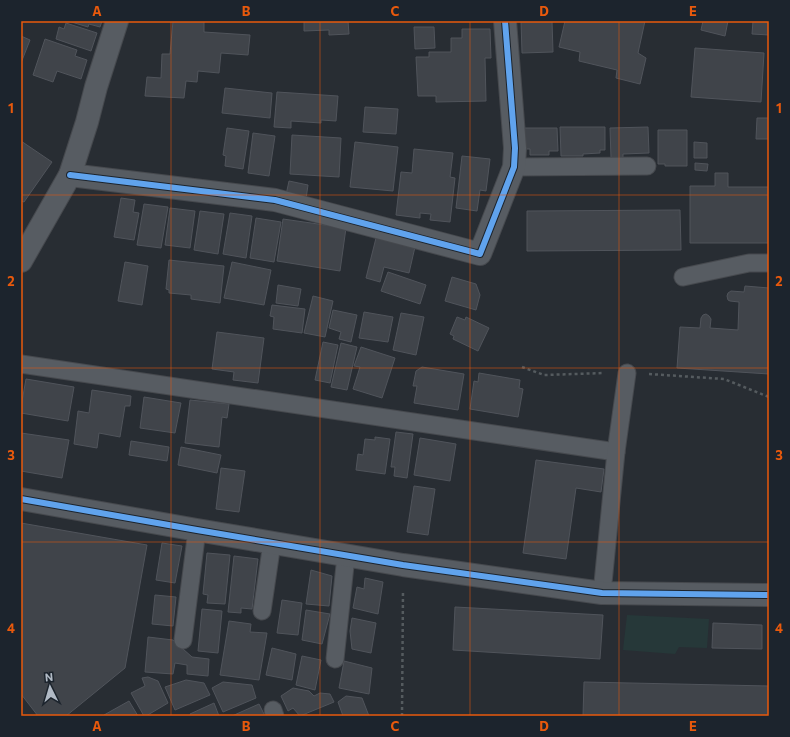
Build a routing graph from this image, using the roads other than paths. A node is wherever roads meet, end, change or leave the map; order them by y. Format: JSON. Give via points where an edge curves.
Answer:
{"nodes":[{"id":1,"x":118,"y":21,"type":"edge"},
{"id":2,"x":505,"y":21,"type":"edge"},
{"id":3,"x":647,"y":166,"type":"dead end"},
{"id":4,"x":514,"y":167,"type":"junction"},
{"id":5,"x":70,"y":175,"type":"junction"},
{"id":6,"x":21,"y":261,"type":"edge"},
{"id":7,"x":769,"y":263,"type":"edge"},
{"id":8,"x":683,"y":277,"type":"dead end"},
{"id":9,"x":21,"y":364,"type":"edge"},
{"id":10,"x":627,"y":373,"type":"dead end"},
{"id":11,"x":616,"y":452,"type":"junction"},
{"id":12,"x":21,"y":499,"type":"edge"},
{"id":13,"x":197,"y":530,"type":"junction"},
{"id":14,"x":272,"y":543,"type":"junction"},
{"id":15,"x":346,"y":556,"type":"junction"},
{"id":16,"x":602,"y":594,"type":"junction"},
{"id":17,"x":769,"y":595,"type":"edge"},
{"id":18,"x":262,"y":612,"type":"dead end"},
{"id":19,"x":183,"y":640,"type":"dead end"},
{"id":20,"x":335,"y":659,"type":"dead end"}],
"edges":[{"from":1,"to":5,"type":"street"},
{"from":2,"to":4,"type":"street"},
{"from":3,"to":4,"type":"lane"},
{"from":4,"to":5,"type":"street","via":[[480,254],[275,200]]},
{"from":5,"to":6,"type":"street"},
{"from":7,"to":8,"type":"lane","via":[[749,262]]},
{"from":9,"to":11,"type":"lane"},
{"from":10,"to":11,"type":"lane"},
{"from":11,"to":16,"type":"lane"},
{"from":12,"to":13,"type":"street"},
{"from":13,"to":14,"type":"street"},
{"from":13,"to":19,"type":"lane"},
{"from":14,"to":15,"type":"street"},
{"from":14,"to":18,"type":"lane"},
{"from":15,"to":16,"type":"street"},
{"from":15,"to":20,"type":"lane"},
{"from":16,"to":17,"type":"street"}]}
